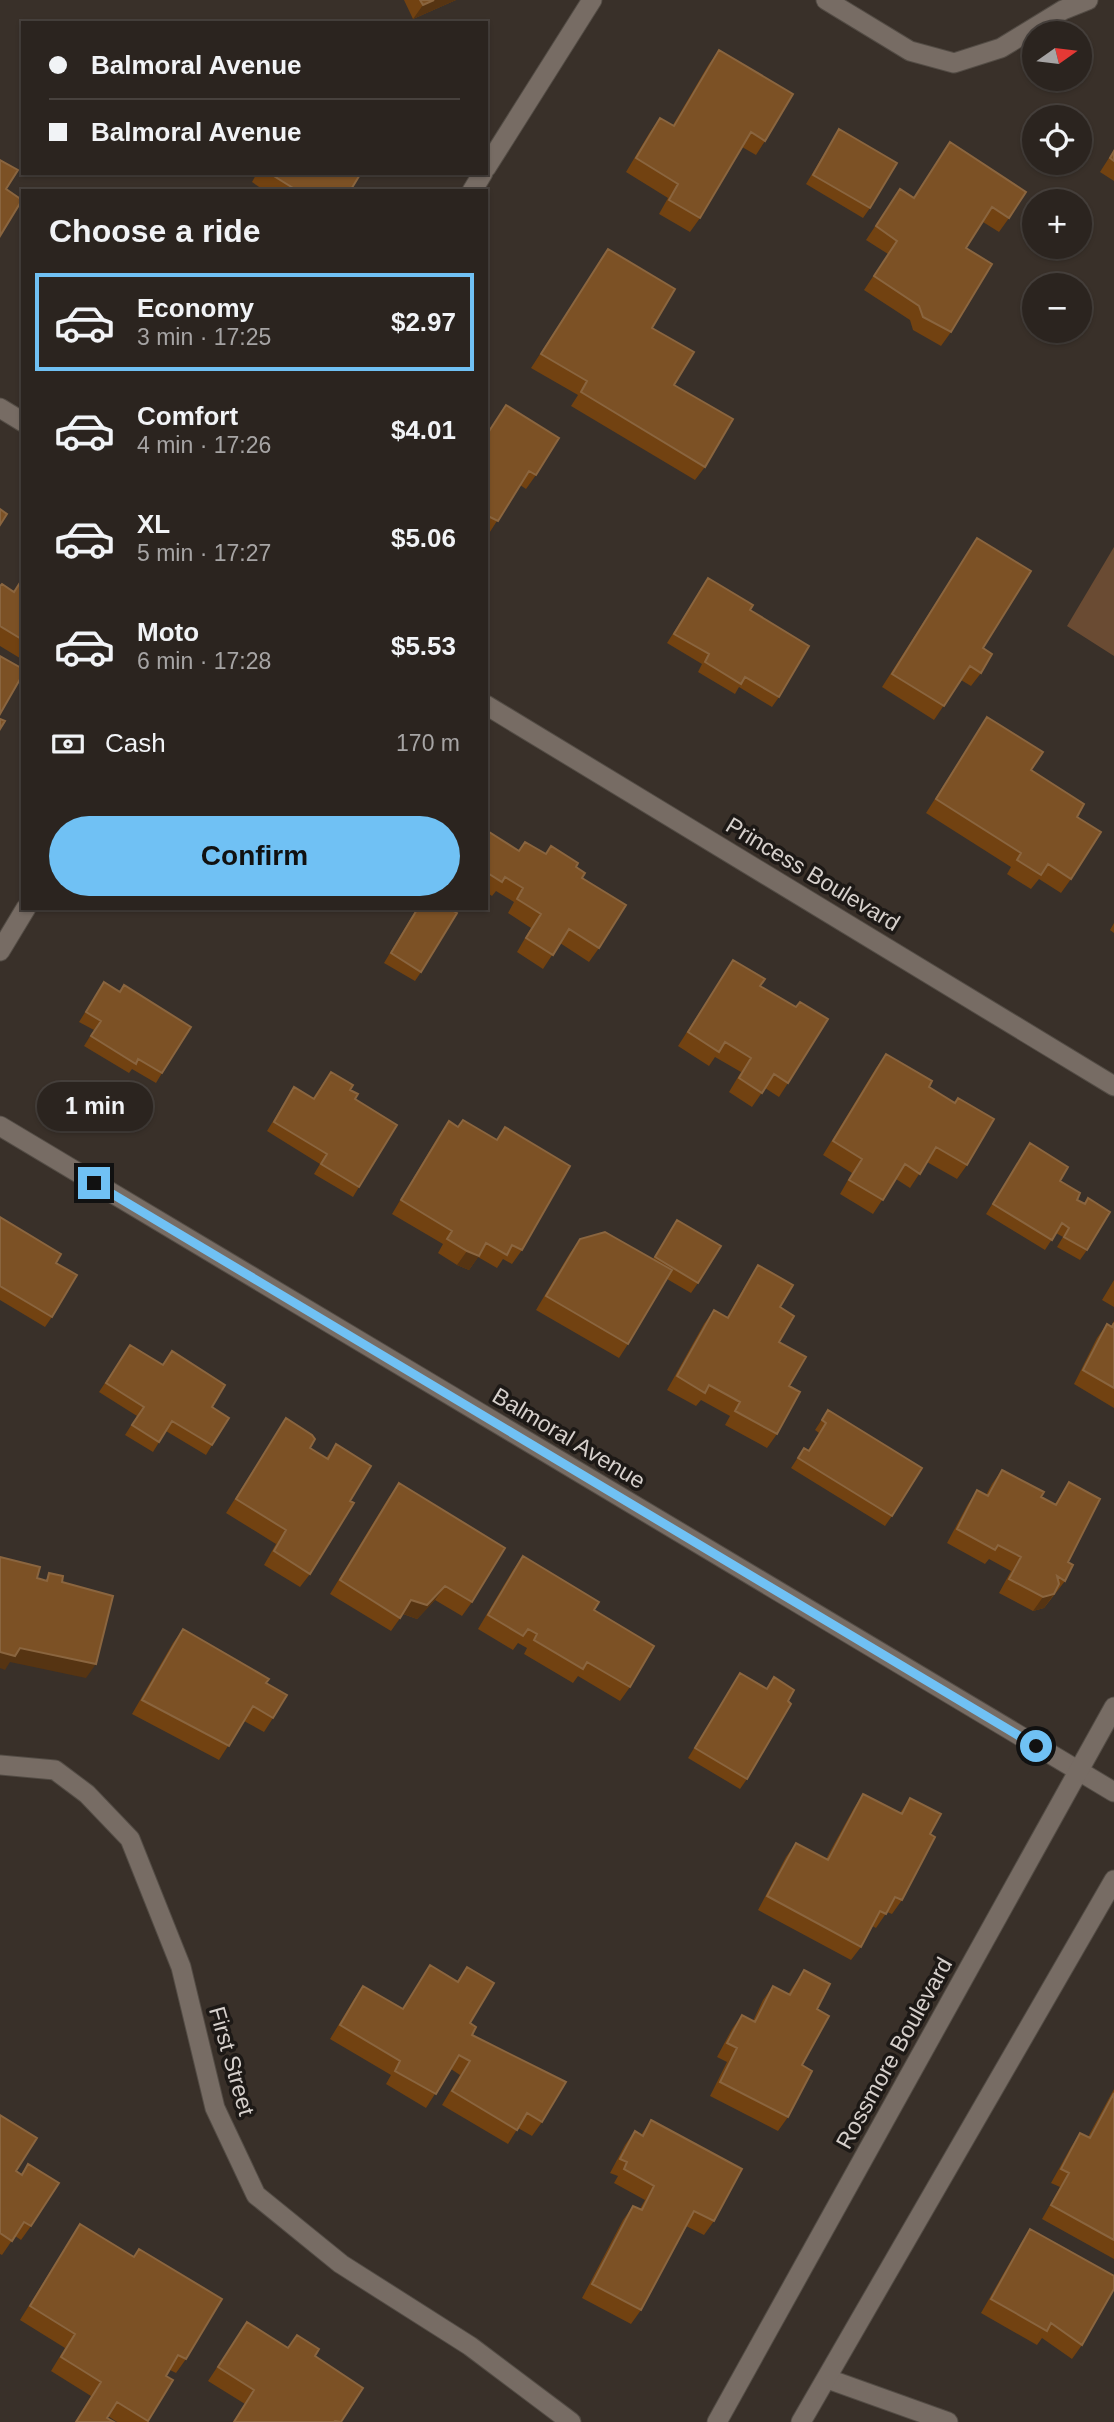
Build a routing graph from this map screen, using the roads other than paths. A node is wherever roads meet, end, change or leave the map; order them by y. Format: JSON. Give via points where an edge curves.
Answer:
{"nodes":[{"id":1,"x":826,"y":0,"type":"edge"},
{"id":2,"x":1088,"y":0,"type":"edge"},
{"id":3,"x":595,"y":1,"type":"edge"},
{"id":4,"x":488,"y":165,"type":"edge"},
{"id":5,"x":0,"y":408,"type":"edge"},
{"id":6,"x":21,"y":421,"type":"edge"},
{"id":7,"x":488,"y":706,"type":"edge"},
{"id":8,"x":25,"y":910,"type":"edge"},
{"id":9,"x":0,"y":951,"type":"edge"},
{"id":10,"x":1114,"y":1086,"type":"edge"},
{"id":11,"x":0,"y":1126,"type":"edge"},
{"id":12,"x":1114,"y":1707,"type":"edge"},
{"id":13,"x":0,"y":1765,"type":"edge"},
{"id":14,"x":1079,"y":1772,"type":"junction"},
{"id":15,"x":1114,"y":1792,"type":"edge"},
{"id":16,"x":1114,"y":1880,"type":"edge"},
{"id":17,"x":828,"y":2379,"type":"junction"},
{"id":18,"x":571,"y":2422,"type":"edge"},
{"id":19,"x":717,"y":2422,"type":"edge"},
{"id":20,"x":801,"y":2422,"type":"edge"},
{"id":21,"x":948,"y":2422,"type":"edge"}],
"edges":[{"from":1,"to":2,"type":"street","via":[[910,51],[954,63],[1001,48]]},
{"from":3,"to":4,"type":"street"},
{"from":5,"to":6,"type":"street"},
{"from":7,"to":10,"type":"street","name":"Princess Boulevard"},
{"from":8,"to":9,"type":"street"},
{"from":11,"to":14,"type":"street","name":"Balmoral Avenue"},
{"from":12,"to":14,"type":"street","name":"Rossmore Boulevard"},
{"from":13,"to":18,"type":"street","name":"First Street","via":[[55,1770],[87,1794],[130,1839],[181,1967],[215,2108],[256,2195],[341,2264],[470,2346]]},
{"from":14,"to":15,"type":"street","name":"Balmoral Avenue"},
{"from":14,"to":19,"type":"street","name":"Rossmore Boulevard"},
{"from":16,"to":17,"type":"street"},
{"from":17,"to":20,"type":"street"},
{"from":17,"to":21,"type":"street"}]}
